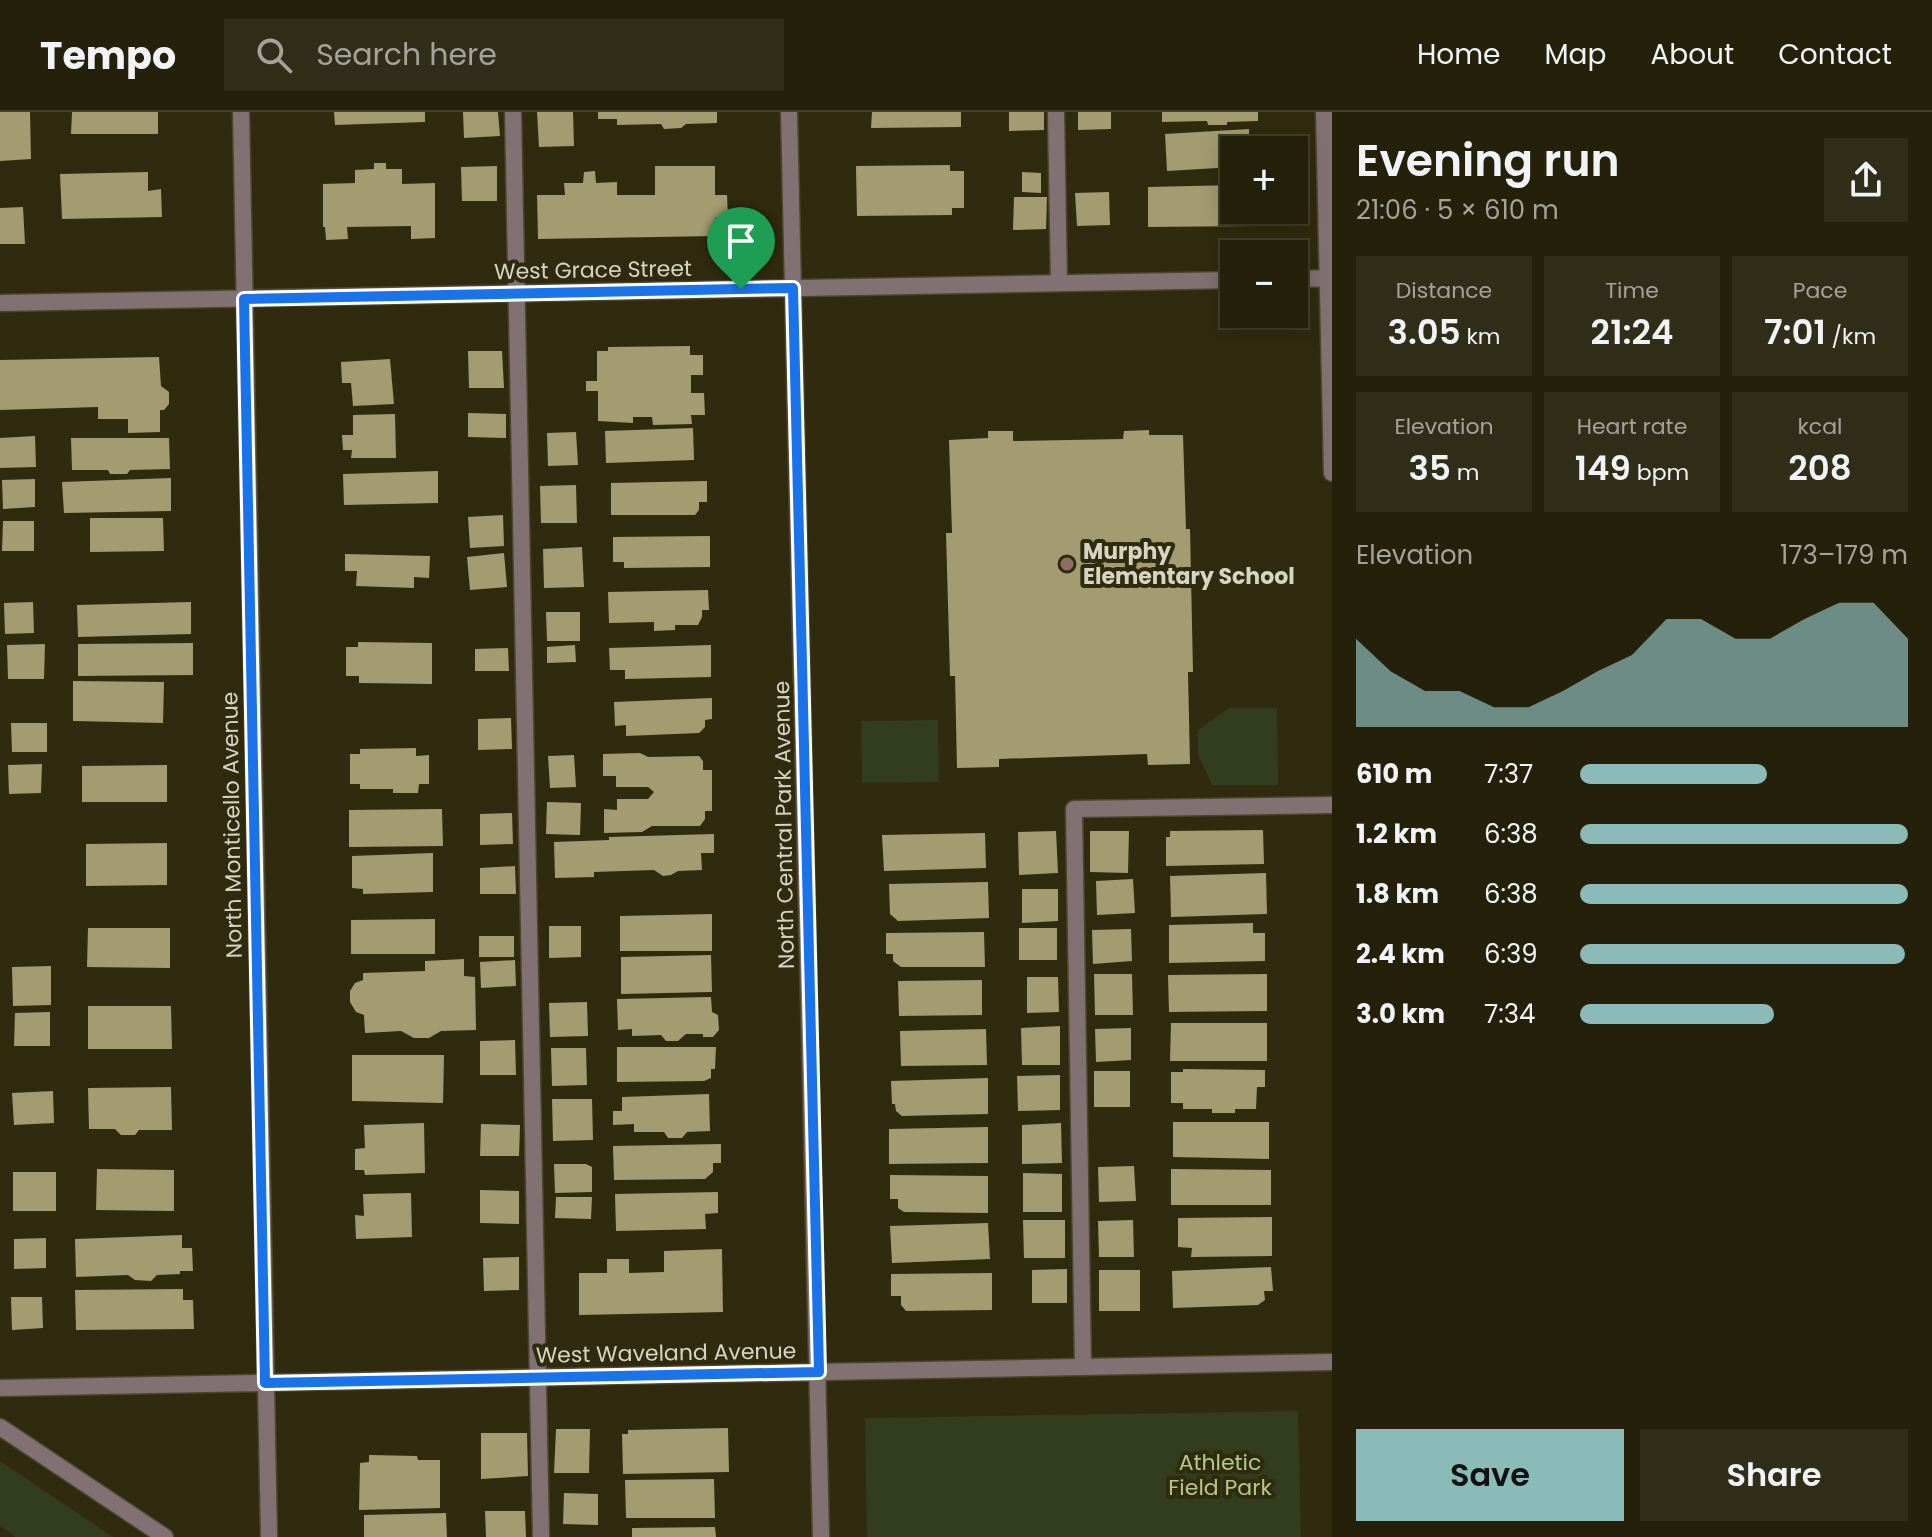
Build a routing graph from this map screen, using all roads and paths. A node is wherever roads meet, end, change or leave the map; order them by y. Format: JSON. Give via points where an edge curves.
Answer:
{"nodes":[{"id":1,"x":241,"y":112,"type":"edge"},
{"id":2,"x":513,"y":112,"type":"edge"},
{"id":3,"x":789,"y":112,"type":"edge"},
{"id":4,"x":1056,"y":112,"type":"edge"},
{"id":5,"x":1324,"y":112,"type":"edge"},
{"id":6,"x":1330,"y":278,"type":"edge"},
{"id":7,"x":1308,"y":279,"type":"edge"},
{"id":8,"x":1220,"y":280,"type":"edge"},
{"id":9,"x":1059,"y":283,"type":"junction"},
{"id":10,"x":793,"y":288,"type":"junction"},
{"id":11,"x":516,"y":293,"type":"junction"},
{"id":12,"x":244,"y":299,"type":"junction"},
{"id":13,"x":0,"y":303,"type":"edge"},
{"id":14,"x":1332,"y":473,"type":"edge"},
{"id":15,"x":1332,"y":805,"type":"edge"},
{"id":16,"x":1332,"y":1362,"type":"edge"},
{"id":17,"x":1083,"y":1367,"type":"junction"},
{"id":18,"x":819,"y":1372,"type":"junction"},
{"id":19,"x":538,"y":1378,"type":"junction"},
{"id":20,"x":265,"y":1383,"type":"junction"},
{"id":21,"x":0,"y":1388,"type":"edge"},
{"id":22,"x":0,"y":1427,"type":"edge"},
{"id":23,"x":165,"y":1537,"type":"edge"},
{"id":24,"x":269,"y":1537,"type":"edge"},
{"id":25,"x":541,"y":1537,"type":"edge"},
{"id":26,"x":821,"y":1537,"type":"edge"}],
"edges":[{"from":1,"to":12,"type":"street","name":"North Monticello Avenue"},
{"from":2,"to":11,"type":"street"},
{"from":3,"to":10,"type":"street","name":"North Central Park Avenue"},
{"from":4,"to":9,"type":"street"},
{"from":5,"to":6,"type":"street"},
{"from":6,"to":7,"type":"street"},
{"from":6,"to":14,"type":"street"},
{"from":8,"to":9,"type":"street","name":"West Grace Street"},
{"from":9,"to":10,"type":"street","name":"West Grace Street"},
{"from":10,"to":11,"type":"street","name":"West Grace Street"},
{"from":10,"to":18,"type":"street","name":"North Central Park Avenue"},
{"from":11,"to":12,"type":"street","name":"West Grace Street"},
{"from":11,"to":19,"type":"street"},
{"from":12,"to":13,"type":"street","name":"West Grace Street"},
{"from":12,"to":20,"type":"street","name":"North Monticello Avenue"},
{"from":15,"to":17,"type":"street","via":[[1074,809]]},
{"from":16,"to":17,"type":"street","name":"West Waveland Avenue"},
{"from":17,"to":18,"type":"street","name":"West Waveland Avenue"},
{"from":18,"to":19,"type":"street","name":"West Waveland Avenue"},
{"from":18,"to":26,"type":"street","name":"North Central Park Avenue"},
{"from":19,"to":20,"type":"street","name":"West Waveland Avenue"},
{"from":19,"to":25,"type":"street"},
{"from":20,"to":21,"type":"street","name":"West Waveland Avenue"},
{"from":20,"to":24,"type":"street","name":"North Monticello Avenue"},
{"from":22,"to":23,"type":"street"}]}
